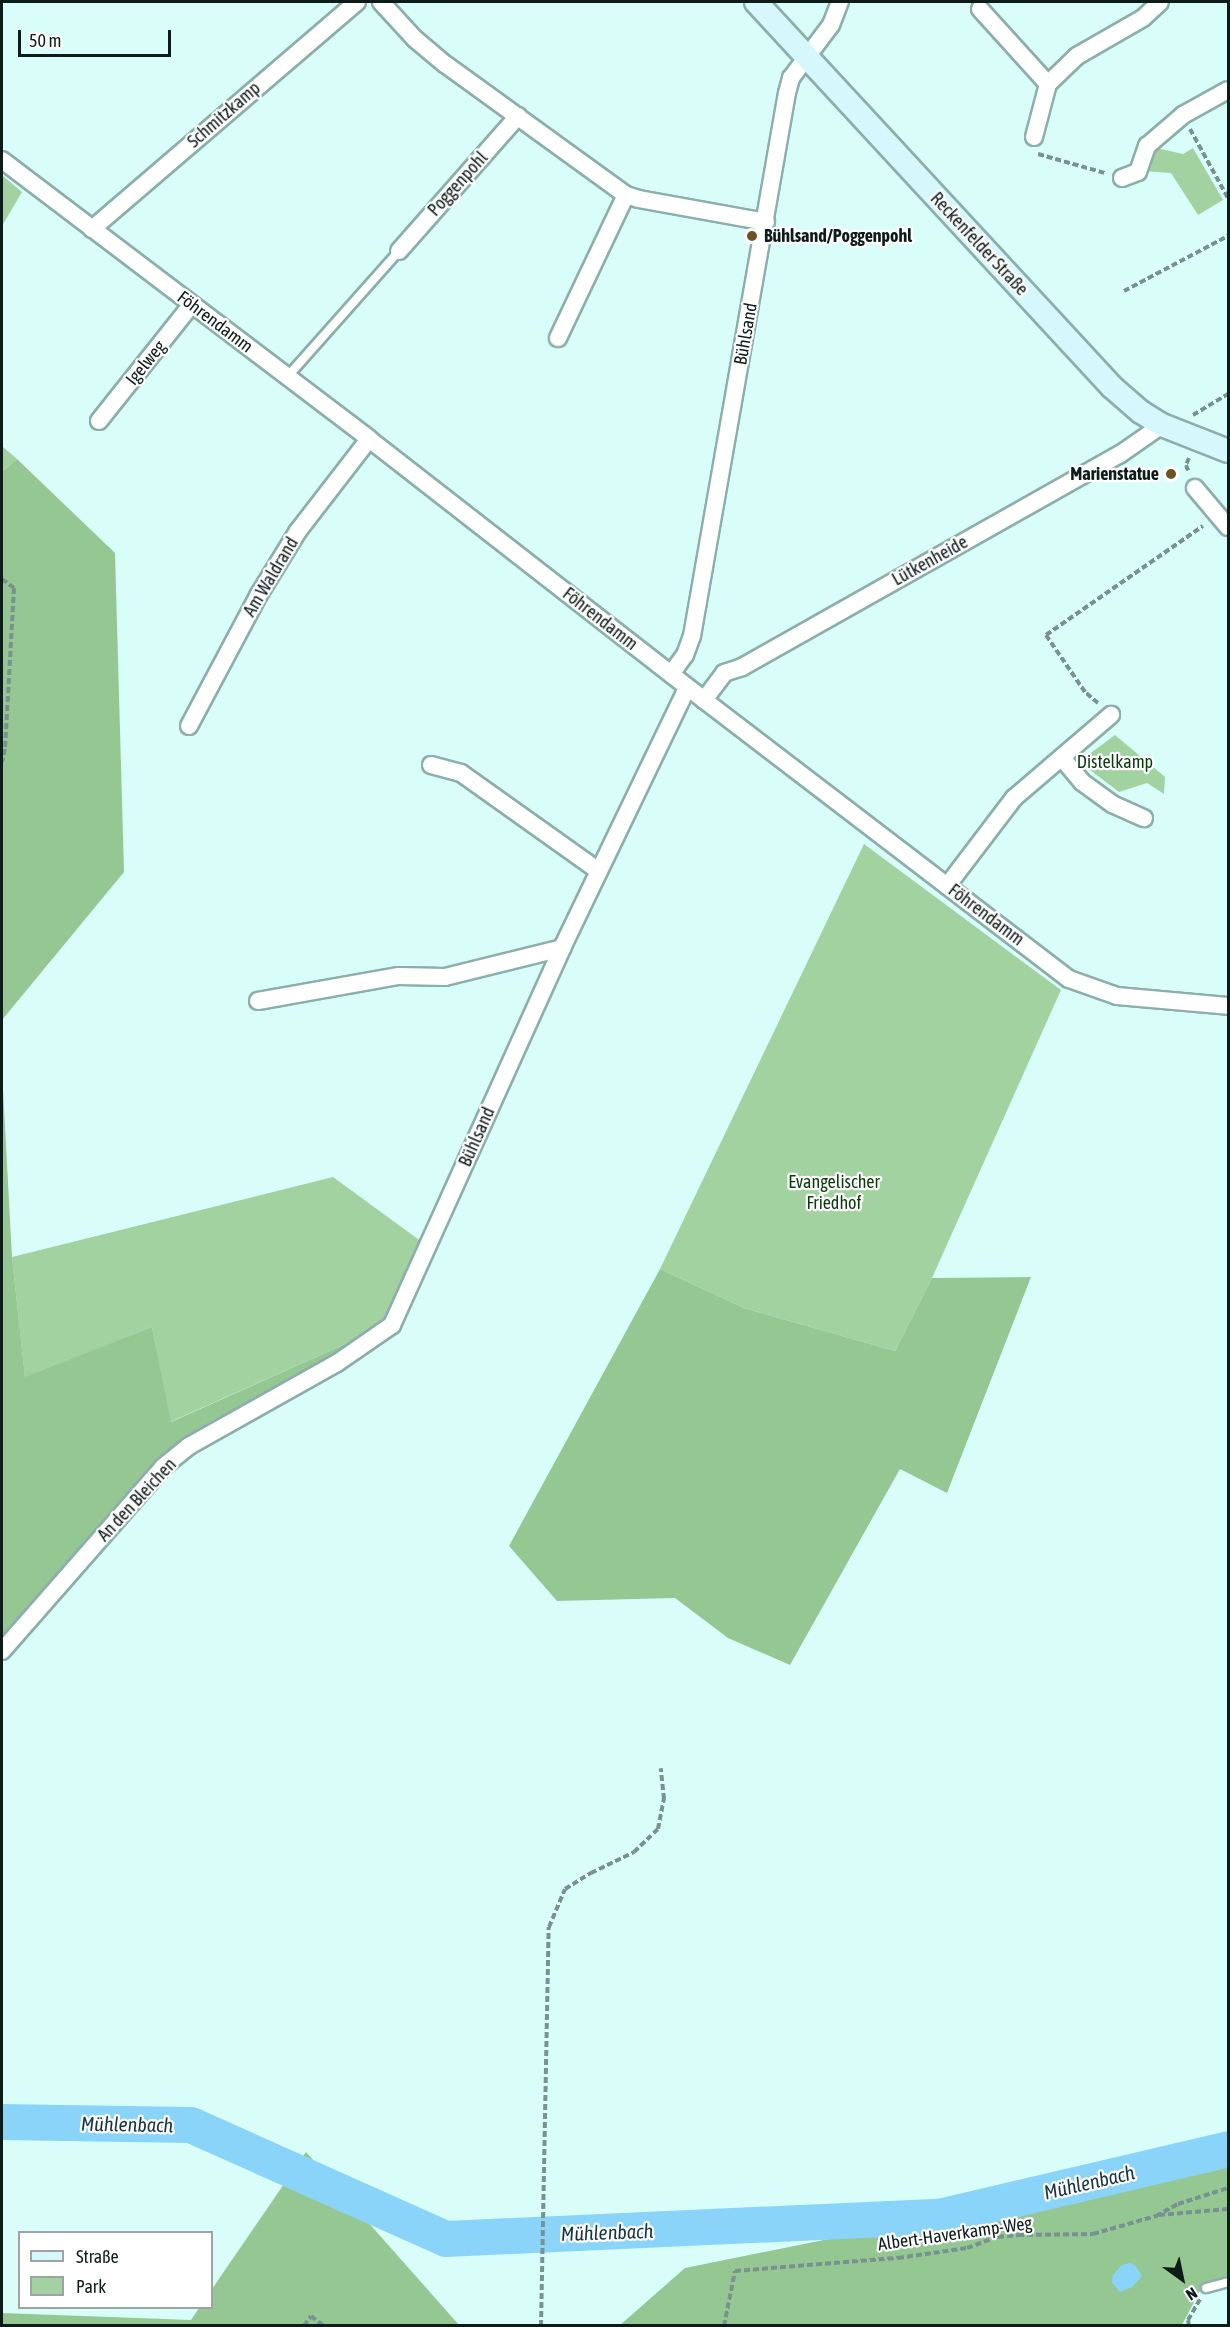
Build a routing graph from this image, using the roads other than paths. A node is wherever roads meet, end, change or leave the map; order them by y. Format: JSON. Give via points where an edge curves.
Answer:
{"nodes":[{"id":1,"x":357,"y":2,"type":"edge"},
{"id":2,"x":381,"y":2,"type":"edge"},
{"id":3,"x":756,"y":2,"type":"edge"},
{"id":4,"x":840,"y":2,"type":"edge"},
{"id":5,"x":1160,"y":2,"type":"edge"},
{"id":6,"x":980,"y":9,"type":"dead end"},
{"id":7,"x":807,"y":57,"type":"junction"},
{"id":8,"x":1048,"y":84,"type":"junction"},
{"id":9,"x":1228,"y":90,"type":"edge"},
{"id":10,"x":518,"y":116,"type":"junction"},
{"id":11,"x":1034,"y":137,"type":"road end"},
{"id":12,"x":2,"y":160,"type":"edge"},
{"id":13,"x":1122,"y":178,"type":"road end"},
{"id":14,"x":626,"y":195,"type":"junction"},
{"id":15,"x":766,"y":222,"type":"junction"},
{"id":16,"x":92,"y":229,"type":"junction"},
{"id":17,"x":399,"y":251,"type":"joint"},
{"id":18,"x":192,"y":304,"type":"junction"},
{"id":19,"x":558,"y":338,"type":"dead end"},
{"id":20,"x":288,"y":376,"type":"junction"},
{"id":21,"x":99,"y":421,"type":"dead end"},
{"id":22,"x":1162,"y":424,"type":"junction"},
{"id":23,"x":369,"y":438,"type":"junction"},
{"id":24,"x":1228,"y":452,"type":"edge"},
{"id":25,"x":1195,"y":488,"type":"road end"},
{"id":26,"x":1224,"y":521,"type":"edge"},
{"id":27,"x":671,"y":674,"type":"junction"},
{"id":28,"x":687,"y":687,"type":"junction"},
{"id":29,"x":704,"y":700,"type":"junction"},
{"id":30,"x":1111,"y":714,"type":"road end"},
{"id":31,"x":189,"y":726,"type":"dead end"},
{"id":32,"x":1062,"y":758,"type":"junction"},
{"id":33,"x":431,"y":765,"type":"dead end"},
{"id":34,"x":1144,"y":818,"type":"dead end"},
{"id":35,"x":599,"y":871,"type":"junction"},
{"id":36,"x":947,"y":886,"type":"junction"},
{"id":37,"x":562,"y":948,"type":"junction"},
{"id":38,"x":258,"y":1001,"type":"dead end"},
{"id":39,"x":1228,"y":1006,"type":"edge"},
{"id":40,"x":392,"y":1325,"type":"joint"},
{"id":41,"x":2,"y":1651,"type":"edge"},
{"id":42,"x":1228,"y":2282,"type":"edge"},
{"id":43,"x":1206,"y":2288,"type":"road end"}],
"edges":[{"from":1,"to":16,"type":"street","name":"Schmitzkamp"},
{"from":2,"to":10,"type":"street","via":[[415,39]]},
{"from":3,"to":7,"type":"street","name":"Reckenfelder Straße"},
{"from":4,"to":7,"type":"street","name":"Bühlsand","via":[[831,25]]},
{"from":5,"to":8,"type":"street","via":[[1143,18],[1077,56]]},
{"from":6,"to":8,"type":"street"},
{"from":7,"to":15,"type":"street","name":"Bühlsand","via":[[791,78],[787,93]]},
{"from":7,"to":22,"type":"street","name":"Reckenfelder Straße","via":[[1112,387]]},
{"from":8,"to":11,"type":"street"},
{"from":9,"to":13,"type":"street","via":[[1183,116],[1147,146],[1138,172]]},
{"from":10,"to":14,"type":"street"},
{"from":10,"to":17,"type":"street","name":"Poggenpohl"},
{"from":12,"to":16,"type":"street","name":"Föhrendamm"},
{"from":14,"to":15,"type":"street"},
{"from":14,"to":19,"type":"street"},
{"from":15,"to":27,"type":"street","name":"Bühlsand","via":[[692,636],[685,655]]},
{"from":16,"to":18,"type":"street","name":"Föhrendamm"},
{"from":17,"to":20,"type":"lane"},
{"from":18,"to":20,"type":"street","name":"Föhrendamm"},
{"from":18,"to":21,"type":"street","name":"Igelweg"},
{"from":20,"to":23,"type":"street","name":"Föhrendamm"},
{"from":22,"to":24,"type":"street","name":"Reckenfelder Straße"},
{"from":22,"to":29,"type":"street","name":"Lütkenheide","via":[[1119,455],[742,667],[724,673]]},
{"from":23,"to":27,"type":"street","name":"Föhrendamm"},
{"from":23,"to":31,"type":"street","name":"Am Waldrand","via":[[292,540]]},
{"from":25,"to":26,"type":"street"},
{"from":27,"to":28,"type":"street","name":"Föhrendamm"},
{"from":28,"to":29,"type":"street","name":"Föhrendamm"},
{"from":28,"to":35,"type":"street","name":"Bühlsand"},
{"from":29,"to":36,"type":"street","name":"Föhrendamm"},
{"from":30,"to":32,"type":"street"},
{"from":32,"to":34,"type":"street","via":[[1082,782],[1112,804]]},
{"from":32,"to":36,"type":"street","via":[[1014,798]]},
{"from":33,"to":35,"type":"street","via":[[461,773]]},
{"from":35,"to":37,"type":"street","name":"Bühlsand"},
{"from":36,"to":39,"type":"street","name":"Föhrendamm","via":[[1069,979],[1117,996]]},
{"from":37,"to":38,"type":"street","via":[[445,977],[399,976]]},
{"from":37,"to":40,"type":"street","name":"Bühlsand"},
{"from":40,"to":41,"type":"street","name":"An den Bleichen","via":[[337,1363],[189,1446],[163,1467]]},
{"from":42,"to":43,"type":"lane"}]}
